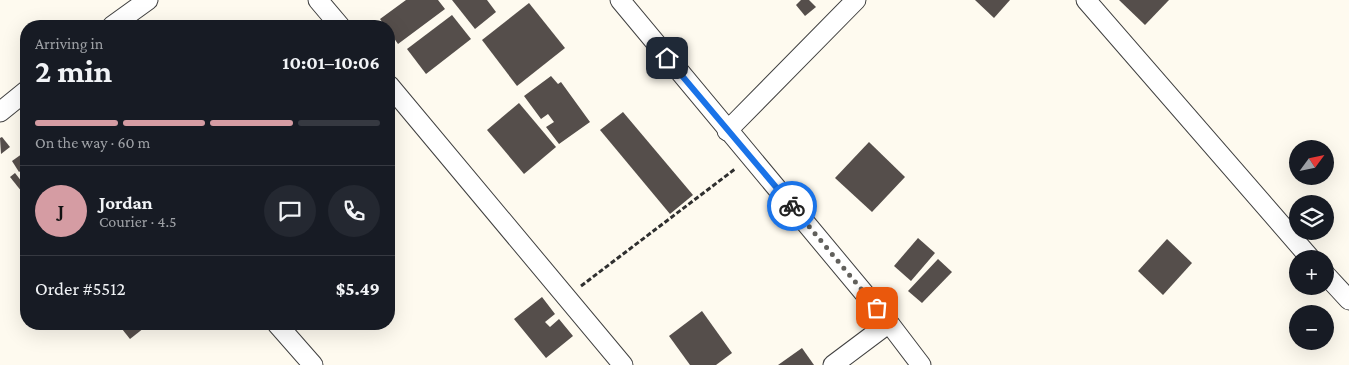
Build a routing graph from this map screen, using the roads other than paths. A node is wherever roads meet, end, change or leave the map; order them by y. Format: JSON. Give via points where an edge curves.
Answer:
{"nodes":[{"id":1,"x":148,"y":0,"type":"edge"},
{"id":2,"x":318,"y":0,"type":"edge"},
{"id":3,"x":620,"y":0,"type":"edge"},
{"id":4,"x":856,"y":0,"type":"edge"},
{"id":5,"x":1086,"y":0,"type":"edge"},
{"id":6,"x":120,"y":20,"type":"edge"},
{"id":7,"x":335,"y":20,"type":"edge"},
{"id":8,"x":395,"y":92,"type":"edge"},
{"id":9,"x":20,"y":96,"type":"edge"},
{"id":10,"x":0,"y":112,"type":"edge"},
{"id":11,"x":727,"y":131,"type":"junction"},
{"id":12,"x":1304,"y":250,"type":"edge"},
{"id":13,"x":1334,"y":284,"type":"edge"},
{"id":14,"x":1349,"y":300,"type":"edge"},
{"id":15,"x":889,"y":323,"type":"junction"},
{"id":16,"x":282,"y":330,"type":"edge"},
{"id":17,"x":313,"y":365,"type":"edge"},
{"id":18,"x":623,"y":365,"type":"edge"},
{"id":19,"x":833,"y":365,"type":"edge"},
{"id":20,"x":921,"y":365,"type":"edge"}],
"edges":[{"from":1,"to":6,"type":"street"},
{"from":2,"to":7,"type":"street"},
{"from":3,"to":11,"type":"street"},
{"from":4,"to":11,"type":"street"},
{"from":5,"to":12,"type":"street"},
{"from":8,"to":18,"type":"street"},
{"from":9,"to":10,"type":"street"},
{"from":11,"to":15,"type":"street"},
{"from":13,"to":14,"type":"street"},
{"from":15,"to":19,"type":"street"},
{"from":15,"to":20,"type":"street"},
{"from":16,"to":17,"type":"street"}]}
